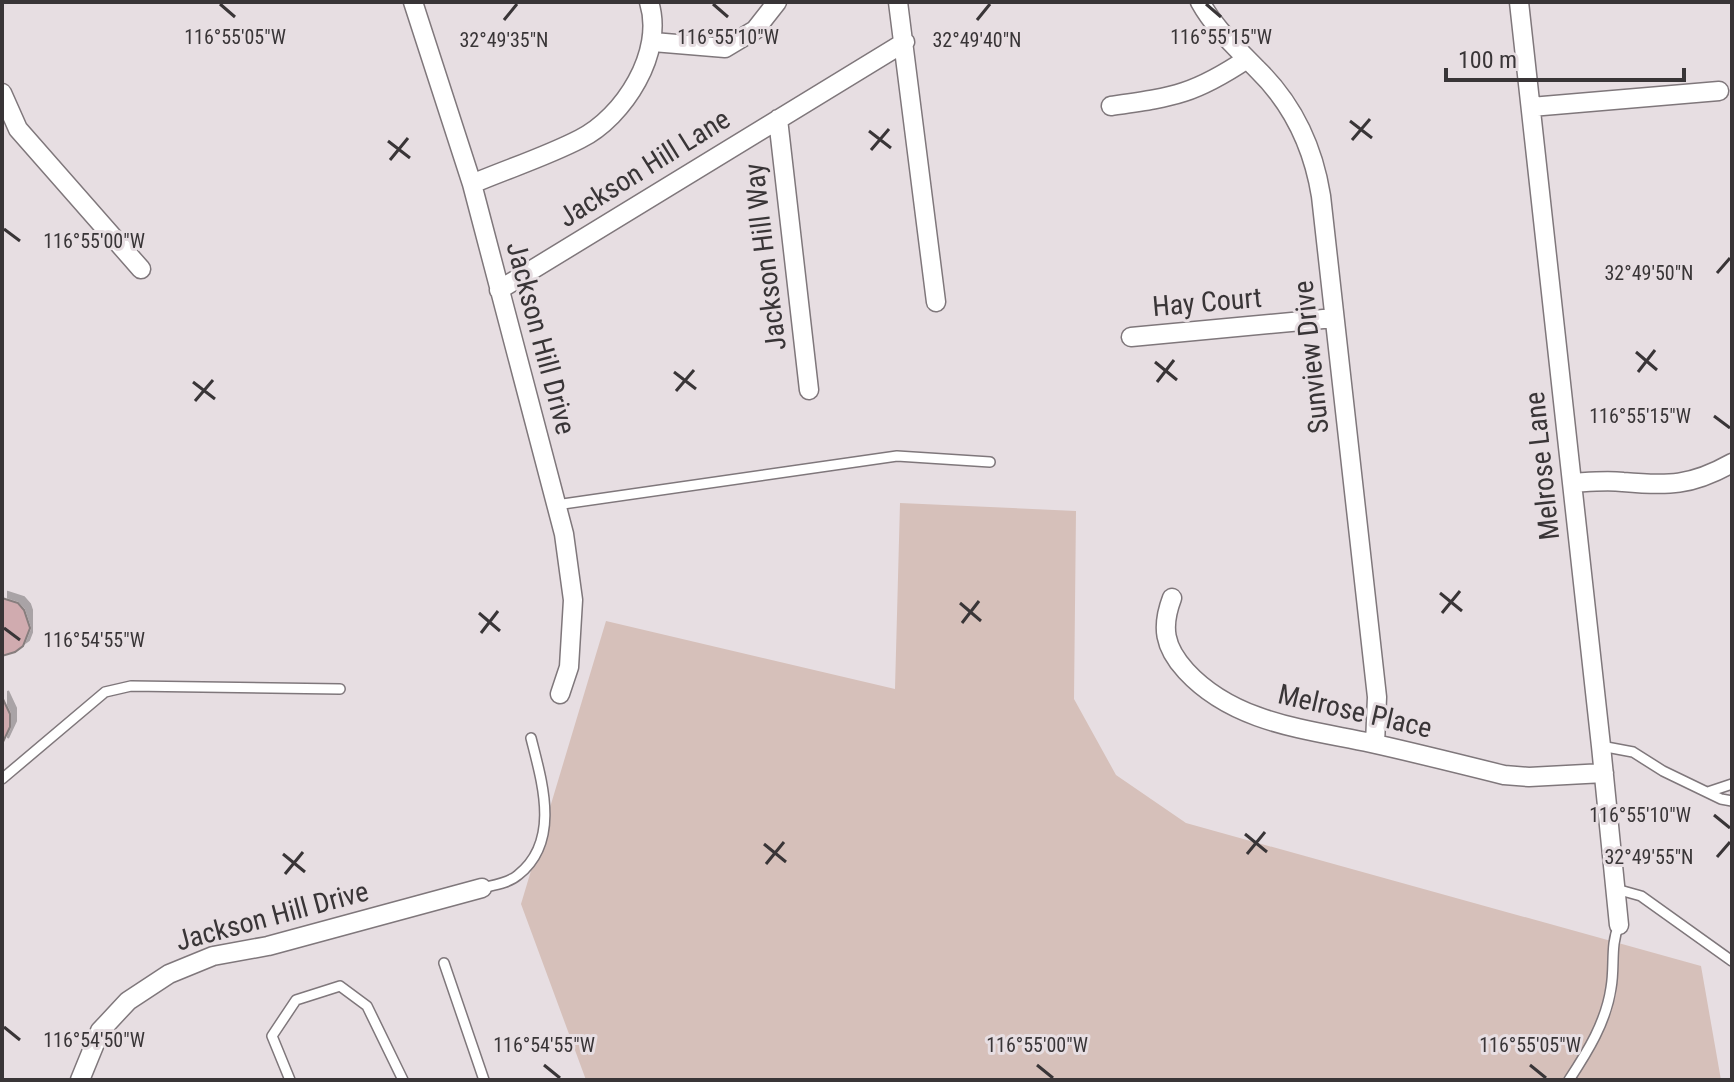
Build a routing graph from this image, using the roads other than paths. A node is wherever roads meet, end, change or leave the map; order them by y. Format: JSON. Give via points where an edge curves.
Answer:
{"nodes":[{"id":1,"x":413,"y":2,"type":"edge"},
{"id":2,"x":649,"y":2,"type":"edge"},
{"id":3,"x":777,"y":2,"type":"edge"},
{"id":4,"x":898,"y":2,"type":"edge"},
{"id":5,"x":1200,"y":2,"type":"edge"},
{"id":6,"x":1519,"y":2,"type":"edge"},
{"id":7,"x":653,"y":42,"type":"junction"},
{"id":8,"x":905,"y":42,"type":"junction"},
{"id":9,"x":1247,"y":59,"type":"junction"},
{"id":10,"x":1719,"y":91,"type":"dead end"},
{"id":11,"x":2,"y":93,"type":"edge"},
{"id":12,"x":1111,"y":106,"type":"dead end"},
{"id":13,"x":1531,"y":107,"type":"junction"},
{"id":14,"x":778,"y":119,"type":"junction"},
{"id":15,"x":472,"y":184,"type":"junction"},
{"id":16,"x":141,"y":269,"type":"dead end"},
{"id":17,"x":499,"y":290,"type":"junction"},
{"id":18,"x":936,"y":302,"type":"dead end"},
{"id":19,"x":1334,"y":318,"type":"junction"},
{"id":20,"x":1131,"y":337,"type":"dead end"},
{"id":21,"x":809,"y":390,"type":"dead end"},
{"id":22,"x":990,"y":462,"type":"dead end"},
{"id":23,"x":1732,"y":463,"type":"edge"},
{"id":24,"x":1572,"y":483,"type":"junction"},
{"id":25,"x":556,"y":505,"type":"junction"},
{"id":26,"x":1172,"y":598,"type":"dead end"},
{"id":27,"x":340,"y":689,"type":"dead end"},
{"id":28,"x":560,"y":694,"type":"dead end"},
{"id":29,"x":531,"y":738,"type":"dead end"},
{"id":30,"x":1375,"y":744,"type":"junction"},
{"id":31,"x":1601,"y":746,"type":"junction"},
{"id":32,"x":1604,"y":773,"type":"junction"},
{"id":33,"x":2,"y":779,"type":"edge"},
{"id":34,"x":1732,"y":784,"type":"edge"},
{"id":35,"x":1708,"y":792,"type":"junction"},
{"id":36,"x":1732,"y":801,"type":"edge"},
{"id":37,"x":482,"y":888,"type":"joint"},
{"id":38,"x":1616,"y":889,"type":"junction"},
{"id":39,"x":1619,"y":925,"type":"joint"},
{"id":40,"x":1732,"y":961,"type":"edge"},
{"id":41,"x":444,"y":963,"type":"dead end"},
{"id":42,"x":80,"y":1080,"type":"edge"},
{"id":43,"x":290,"y":1080,"type":"edge"},
{"id":44,"x":403,"y":1080,"type":"edge"},
{"id":45,"x":484,"y":1080,"type":"edge"},
{"id":46,"x":1569,"y":1080,"type":"edge"}],
"edges":[{"from":1,"to":15,"type":"street","name":"Jackson Hill Drive"},
{"from":2,"to":7,"type":"street"},
{"from":3,"to":7,"type":"street","via":[[755,30],[725,48]]},
{"from":4,"to":8,"type":"street"},
{"from":5,"to":9,"type":"street","name":"Sunview Drive","via":[[1216,28]]},
{"from":6,"to":13,"type":"street","name":"Melrose Lane"},
{"from":7,"to":15,"type":"street","via":[[621,106],[582,138]]},
{"from":8,"to":14,"type":"street","name":"Jackson Hill Lane"},
{"from":8,"to":18,"type":"street"},
{"from":9,"to":12,"type":"street","via":[[1184,94]]},
{"from":9,"to":19,"type":"street","name":"Sunview Drive","via":[[1280,95],[1311,151]]},
{"from":10,"to":13,"type":"street"},
{"from":11,"to":16,"type":"street","via":[[18,129]]},
{"from":13,"to":24,"type":"street","name":"Melrose Lane"},
{"from":14,"to":17,"type":"street","name":"Jackson Hill Lane"},
{"from":14,"to":21,"type":"street","name":"Jackson Hill Way"},
{"from":15,"to":17,"type":"street","name":"Jackson Hill Drive"},
{"from":17,"to":25,"type":"street","name":"Jackson Hill Drive"},
{"from":19,"to":20,"type":"street","name":"Hay Court"},
{"from":19,"to":30,"type":"street","name":"Sunview Drive","via":[[1377,697]]},
{"from":22,"to":25,"type":"lane","via":[[897,456]]},
{"from":23,"to":24,"type":"street","via":[[1696,481],[1674,485]]},
{"from":24,"to":31,"type":"street","name":"Melrose Lane"},
{"from":25,"to":28,"type":"street","name":"Jackson Hill Drive","via":[[573,600],[569,667]]},
{"from":26,"to":30,"type":"street","name":"Melrose Place","via":[[1165,616],[1168,647],[1211,695],[1263,719]]},
{"from":27,"to":33,"type":"lane","via":[[115,688]]},
{"from":29,"to":37,"type":"lane","via":[[544,784],[541,843],[516,877]]},
{"from":30,"to":32,"type":"street","name":"Melrose Place","via":[[1504,775]]},
{"from":31,"to":32,"type":"street","name":"Melrose Lane"},
{"from":31,"to":35,"type":"lane","via":[[1633,752]]},
{"from":32,"to":38,"type":"street","name":"Melrose Lane"},
{"from":34,"to":35,"type":"lane"},
{"from":35,"to":36,"type":"lane"},
{"from":37,"to":42,"type":"street","name":"Jackson Hill Drive","via":[[213,956],[169,974],[128,1001],[100,1031]]},
{"from":38,"to":39,"type":"street","name":"Melrose Lane"},
{"from":38,"to":40,"type":"lane","via":[[1641,896]]},
{"from":39,"to":46,"type":"lane","via":[[1607,1008]]},
{"from":41,"to":45,"type":"lane"},
{"from":43,"to":44,"type":"lane","via":[[272,1036],[296,1000],[340,986],[367,1006]]}]}
